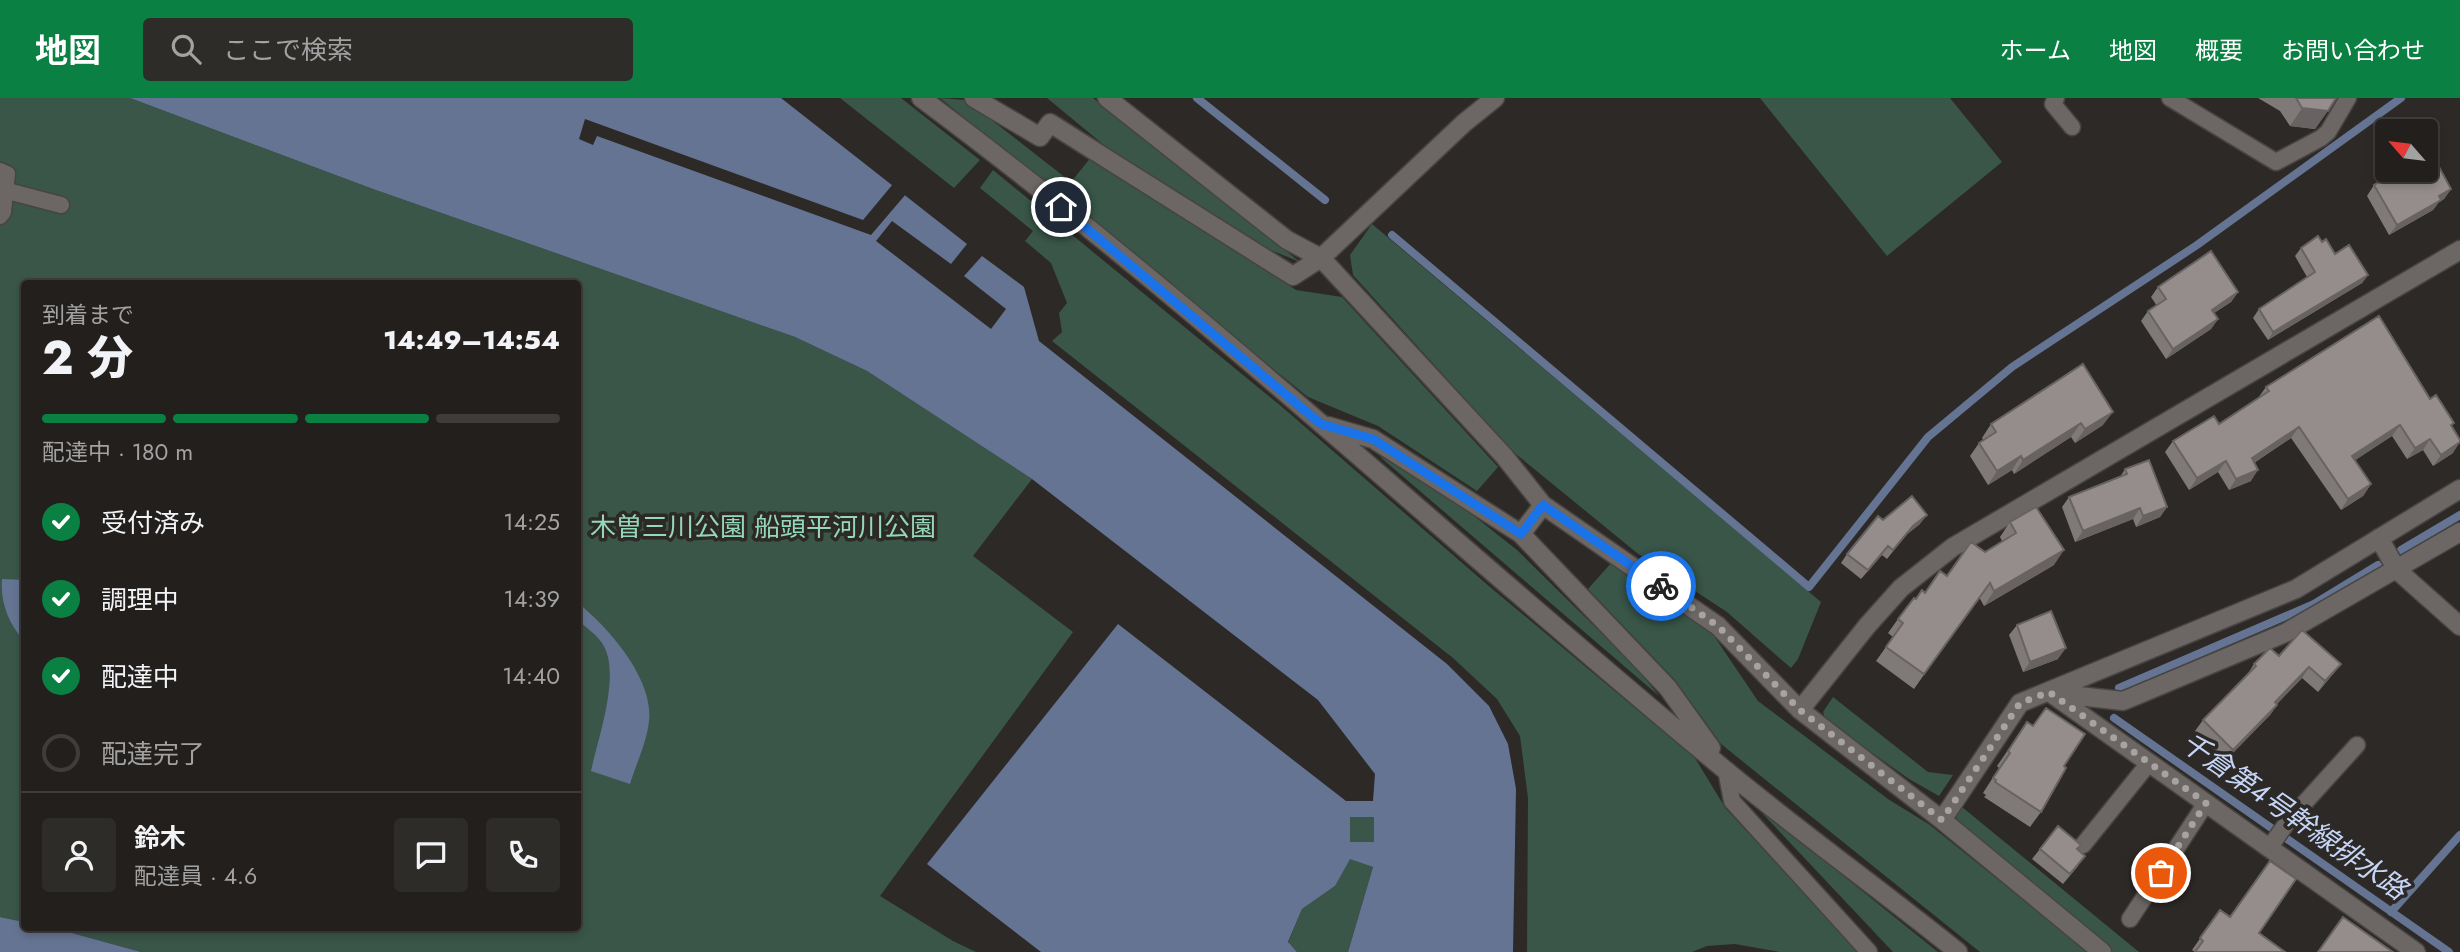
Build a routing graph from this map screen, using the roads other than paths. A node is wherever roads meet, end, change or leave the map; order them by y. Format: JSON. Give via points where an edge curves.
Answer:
{"nodes":[{"id":1,"x":921,"y":98,"type":"edge"},
{"id":2,"x":974,"y":98,"type":"edge"},
{"id":3,"x":1107,"y":98,"type":"edge"},
{"id":4,"x":1495,"y":98,"type":"edge"},
{"id":5,"x":2056,"y":98,"type":"edge"},
{"id":6,"x":2170,"y":98,"type":"edge"},
{"id":7,"x":2348,"y":98,"type":"edge"},
{"id":8,"x":2072,"y":127,"type":"dead end"},
{"id":9,"x":0,"y":171,"type":"edge"},
{"id":10,"x":3,"y":189,"type":"edge"},
{"id":11,"x":61,"y":205,"type":"dead end"},
{"id":12,"x":0,"y":216,"type":"edge"},
{"id":13,"x":2460,"y":250,"type":"edge"},
{"id":14,"x":1321,"y":258,"type":"junction"},
{"id":15,"x":1321,"y":424,"type":"junction"},
{"id":16,"x":2460,"y":489,"type":"edge"},
{"id":17,"x":1543,"y":505,"type":"junction"},
{"id":18,"x":2460,"y":532,"type":"edge"},
{"id":19,"x":1521,"y":534,"type":"junction"},
{"id":20,"x":2379,"y":538,"type":"junction"},
{"id":21,"x":2397,"y":570,"type":"junction"},
{"id":22,"x":2460,"y":626,"type":"edge"},
{"id":23,"x":2049,"y":692,"type":"junction"},
{"id":24,"x":1800,"y":710,"type":"junction"},
{"id":25,"x":2357,"y":745,"type":"dead end"},
{"id":26,"x":2149,"y":763,"type":"junction"},
{"id":27,"x":1726,"y":770,"type":"junction"},
{"id":28,"x":2206,"y":803,"type":"junction"},
{"id":29,"x":1942,"y":820,"type":"junction"},
{"id":30,"x":2083,"y":845,"type":"edge"},
{"id":31,"x":2271,"y":845,"type":"junction"},
{"id":32,"x":2130,"y":919,"type":"dead end"},
{"id":33,"x":1869,"y":952,"type":"edge"},
{"id":34,"x":1958,"y":952,"type":"edge"},
{"id":35,"x":2102,"y":952,"type":"edge"},
{"id":36,"x":2416,"y":952,"type":"edge"}],
"edges":[{"from":1,"to":15,"type":"street","via":[[997,155]]},
{"from":2,"to":14,"type":"street","via":[[1040,137],[1050,123],[1293,276]]},
{"from":3,"to":14,"type":"street","via":[[1287,240]]},
{"from":4,"to":14,"type":"street"},
{"from":5,"to":8,"type":"lane","via":[[2053,104]]},
{"from":6,"to":7,"type":"lane","via":[[2276,162],[2328,132]]},
{"from":9,"to":10,"type":"lane","via":[[7,174]]},
{"from":10,"to":11,"type":"lane"},
{"from":10,"to":12,"type":"lane"},
{"from":13,"to":24,"type":"street","via":[[1953,547],[1901,588]]},
{"from":14,"to":17,"type":"street","via":[[1504,456]]},
{"from":15,"to":19,"type":"street","via":[[1373,439]]},
{"from":15,"to":27,"type":"street"},
{"from":16,"to":20,"type":"street"},
{"from":17,"to":19,"type":"street"},
{"from":17,"to":24,"type":"street","via":[[1718,626]]},
{"from":18,"to":21,"type":"street"},
{"from":19,"to":27,"type":"street","via":[[1668,688]]},
{"from":20,"to":21,"type":"street"},
{"from":20,"to":23,"type":"street","via":[[2296,589]]},
{"from":21,"to":22,"type":"street"},
{"from":21,"to":23,"type":"street","via":[[2285,633],[2123,701]]},
{"from":23,"to":26,"type":"street"},
{"from":23,"to":29,"type":"street","via":[[2020,703]]},
{"from":24,"to":29,"type":"street"},
{"from":25,"to":31,"type":"lane"},
{"from":26,"to":28,"type":"street"},
{"from":26,"to":30,"type":"lane"},
{"from":27,"to":33,"type":"lane","via":[[1732,801]]},
{"from":27,"to":34,"type":"street"},
{"from":28,"to":31,"type":"street"},
{"from":28,"to":32,"type":"lane"},
{"from":29,"to":35,"type":"street"},
{"from":31,"to":36,"type":"street"}]}
